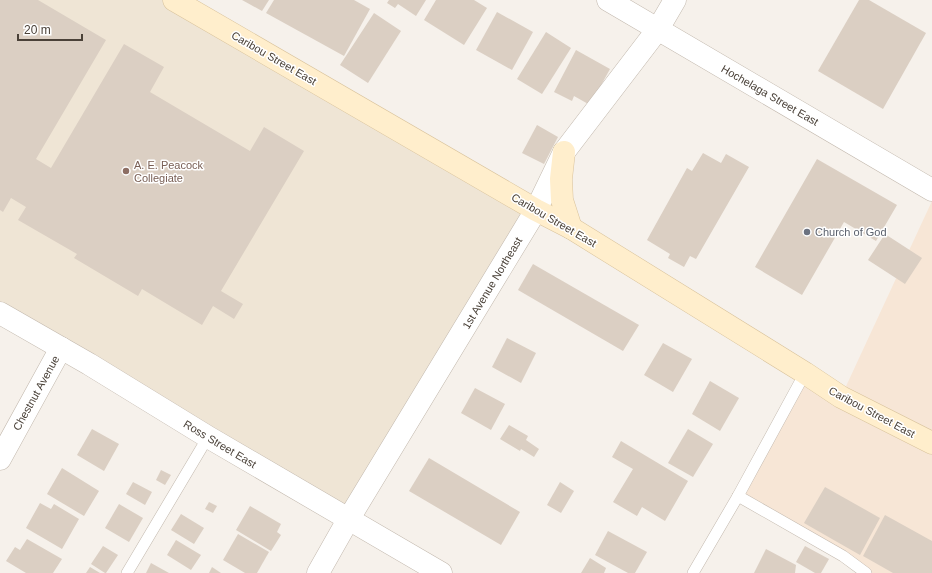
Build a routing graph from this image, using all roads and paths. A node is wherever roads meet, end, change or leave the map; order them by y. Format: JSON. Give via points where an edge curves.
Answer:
{"nodes":[{"id":1,"x":174,"y":0,"type":"edge"},
{"id":2,"x":608,"y":0,"type":"edge"},
{"id":3,"x":675,"y":0,"type":"edge"},
{"id":4,"x":658,"y":29,"type":"junction"},
{"id":5,"x":564,"y":152,"type":"junction"},
{"id":6,"x":932,"y":190,"type":"edge"},
{"id":7,"x":536,"y":210,"type":"junction"},
{"id":8,"x":571,"y":228,"type":"junction"},
{"id":9,"x":0,"y":313,"type":"edge"},
{"id":10,"x":61,"y":348,"type":"junction"},
{"id":11,"x":805,"y":373,"type":"junction"},
{"id":12,"x":208,"y":437,"type":"junction"},
{"id":13,"x":932,"y":444,"type":"edge"},
{"id":14,"x":0,"y":459,"type":"edge"},
{"id":15,"x":738,"y":496,"type":"junction"},
{"id":16,"x":348,"y":520,"type":"junction"},
{"id":17,"x":127,"y":573,"type":"edge"},
{"id":18,"x":318,"y":573,"type":"edge"},
{"id":19,"x":441,"y":573,"type":"edge"},
{"id":20,"x":693,"y":573,"type":"edge"},
{"id":21,"x":866,"y":573,"type":"edge"}],
"edges":[{"from":1,"to":7,"type":"street","name":"Caribou Street East"},
{"from":2,"to":4,"type":"street","name":"Hochelaga Street East"},
{"from":3,"to":4,"type":"street","name":"1st Avenue Northeast"},
{"from":4,"to":5,"type":"street","name":"1st Avenue Northeast"},
{"from":4,"to":6,"type":"street","name":"Hochelaga Street East"},
{"from":5,"to":7,"type":"street","name":"1st Avenue Northeast"},
{"from":5,"to":8,"type":"street","via":[[562,200]]},
{"from":7,"to":8,"type":"street","name":"Caribou Street East"},
{"from":7,"to":16,"type":"street","name":"1st Avenue Northeast"},
{"from":8,"to":11,"type":"street","name":"Caribou Street East"},
{"from":9,"to":10,"type":"street","name":"Ross Street East"},
{"from":10,"to":12,"type":"street","name":"Ross Street East"},
{"from":10,"to":14,"type":"street","name":"Chestnut Avenue"},
{"from":11,"to":13,"type":"street","name":"Caribou Street East","via":[[841,397]]},
{"from":11,"to":15,"type":"lane"},
{"from":12,"to":16,"type":"street","name":"Ross Street East"},
{"from":12,"to":17,"type":"lane"},
{"from":15,"to":20,"type":"lane"},
{"from":15,"to":21,"type":"lane","via":[[843,556]]},
{"from":16,"to":18,"type":"street","name":"1st Avenue Northeast"},
{"from":16,"to":19,"type":"street","name":"Ross Street East"}]}
